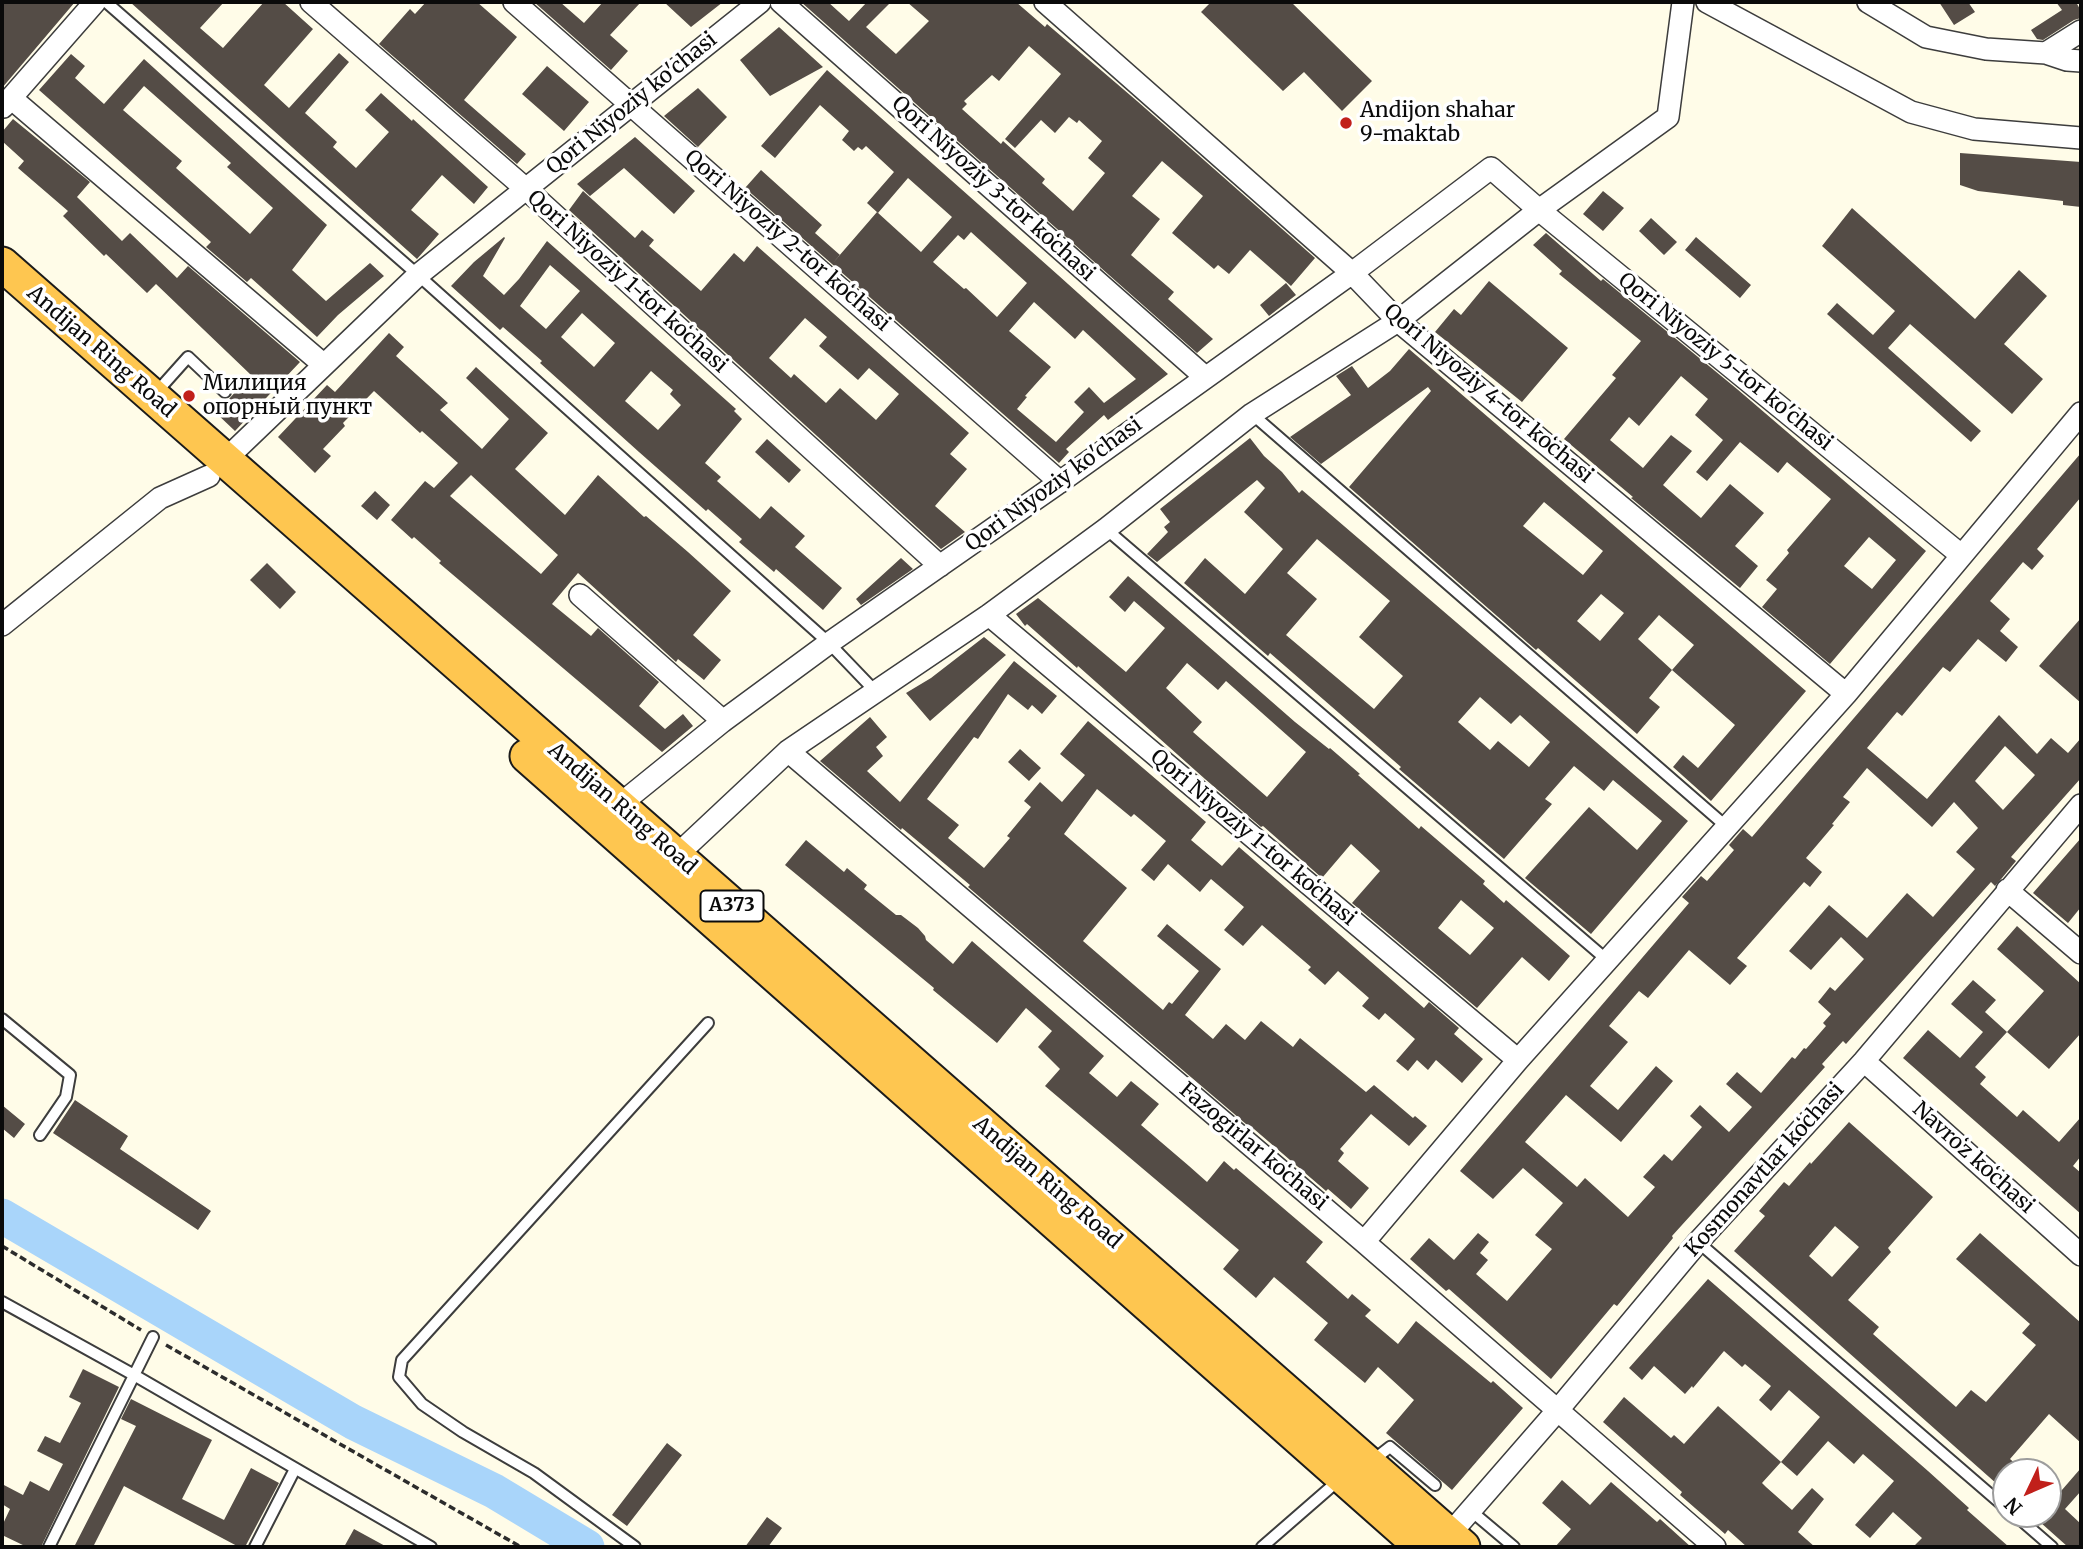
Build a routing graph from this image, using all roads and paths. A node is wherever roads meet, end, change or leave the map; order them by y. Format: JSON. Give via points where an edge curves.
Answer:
{"nodes":[{"id":1,"x":95,"y":2,"type":"edge"},
{"id":2,"x":106,"y":2,"type":"edge"},
{"id":3,"x":311,"y":2,"type":"edge"},
{"id":4,"x":514,"y":2,"type":"edge"},
{"id":5,"x":760,"y":2,"type":"edge"},
{"id":6,"x":781,"y":2,"type":"edge"},
{"id":7,"x":1045,"y":2,"type":"edge"},
{"id":8,"x":1683,"y":2,"type":"edge"},
{"id":9,"x":1707,"y":2,"type":"edge"},
{"id":10,"x":1868,"y":2,"type":"edge"},
{"id":11,"x":2081,"y":31,"type":"edge"},
{"id":12,"x":2046,"y":53,"type":"junction"},
{"id":13,"x":2081,"y":61,"type":"edge"},
{"id":14,"x":6,"y":103,"type":"edge"},
{"id":15,"x":632,"y":104,"type":"junction"},
{"id":16,"x":2081,"y":138,"type":"edge"},
{"id":17,"x":1491,"y":168,"type":"joint"},
{"id":18,"x":526,"y":189,"type":"junction"},
{"id":19,"x":1539,"y":210,"type":"junction"},
{"id":20,"x":2,"y":264,"type":"edge"},
{"id":21,"x":1352,"y":273,"type":"junction"},
{"id":22,"x":418,"y":275,"type":"junction"},
{"id":23,"x":2,"y":295,"type":"edge"},
{"id":24,"x":1398,"y":321,"type":"junction"},
{"id":25,"x":324,"y":365,"type":"junction"},
{"id":26,"x":1205,"y":377,"type":"junction"},
{"id":27,"x":225,"y":392,"type":"dead end"},
{"id":28,"x":152,"y":397,"type":"junction"},
{"id":29,"x":2081,"y":413,"type":"edge"},
{"id":30,"x":1252,"y":414,"type":"junction"},
{"id":31,"x":217,"y":468,"type":"junction"},
{"id":32,"x":1060,"y":482,"type":"junction"},
{"id":33,"x":1106,"y":529,"type":"junction"},
{"id":34,"x":1961,"y":555,"type":"junction"},
{"id":35,"x":940,"y":566,"type":"junction"},
{"id":36,"x":580,"y":595,"type":"dead end"},
{"id":37,"x":989,"y":615,"type":"junction"},
{"id":38,"x":2,"y":625,"type":"edge"},
{"id":39,"x":829,"y":643,"type":"junction"},
{"id":40,"x":875,"y":691,"type":"junction"},
{"id":41,"x":1846,"y":694,"type":"junction"},
{"id":42,"x":723,"y":721,"type":"junction"},
{"id":43,"x":788,"y":751,"type":"junction"},
{"id":44,"x":2081,"y":805,"type":"edge"},
{"id":45,"x":618,"y":806,"type":"junction"},
{"id":46,"x":1728,"y":828,"type":"junction"},
{"id":47,"x":676,"y":856,"type":"junction"},
{"id":48,"x":2007,"y":890,"type":"junction"},
{"id":49,"x":2081,"y":953,"type":"edge"},
{"id":50,"x":1607,"y":960,"type":"junction"},
{"id":51,"x":2,"y":1019,"type":"edge"},
{"id":52,"x":708,"y":1023,"type":"dead end"},
{"id":53,"x":1518,"y":1060,"type":"junction"},
{"id":54,"x":1864,"y":1061,"type":"junction"},
{"id":55,"x":40,"y":1135,"type":"dead end"},
{"id":56,"x":1364,"y":1242,"type":"junction"},
{"id":57,"x":1698,"y":1242,"type":"junction"},
{"id":58,"x":2,"y":1247,"type":"edge"},
{"id":59,"x":2081,"y":1255,"type":"edge"},
{"id":60,"x":2,"y":1302,"type":"edge"},
{"id":61,"x":153,"y":1337,"type":"junction"},
{"id":62,"x":134,"y":1376,"type":"junction"},
{"id":63,"x":1557,"y":1411,"type":"junction"},
{"id":64,"x":295,"y":1469,"type":"junction"},
{"id":65,"x":1355,"y":1470,"type":"junction"},
{"id":66,"x":1435,"y":1485,"type":"dead end"},
{"id":67,"x":1992,"y":1495,"type":"edge"},
{"id":68,"x":1470,"y":1510,"type":"junction"},
{"id":69,"x":2030,"y":1528,"type":"edge"},
{"id":70,"x":1445,"y":1543,"type":"edge"},
{"id":71,"x":49,"y":1547,"type":"edge"},
{"id":72,"x":255,"y":1547,"type":"edge"},
{"id":73,"x":431,"y":1547,"type":"edge"},
{"id":74,"x":521,"y":1547,"type":"edge"},
{"id":75,"x":635,"y":1547,"type":"edge"},
{"id":76,"x":1262,"y":1547,"type":"edge"},
{"id":77,"x":1514,"y":1547,"type":"edge"},
{"id":78,"x":1715,"y":1547,"type":"edge"},
{"id":79,"x":2052,"y":1547,"type":"edge"}],
"edges":[{"from":1,"to":14,"type":"street"},
{"from":2,"to":22,"type":"lane"},
{"from":3,"to":18,"type":"street","name":"Qori Niyoziy 1-tor koʻchasi"},
{"from":4,"to":15,"type":"street","name":"Qori Niyoziy 2-tor koʻchasi"},
{"from":5,"to":15,"type":"street","name":"Qori Niyoziy ko'chasi"},
{"from":6,"to":26,"type":"street","name":"Qori Niyoziy 3-tor koʻchasi"},
{"from":7,"to":21,"type":"street","name":"Qori Niyoziy 4-tor koʻchasi"},
{"from":8,"to":19,"type":"street","via":[[1668,117]]},
{"from":9,"to":16,"type":"street","via":[[1910,112],[1974,129]]},
{"from":10,"to":12,"type":"street","via":[[1926,37],[1986,49]]},
{"from":11,"to":12,"type":"street"},
{"from":12,"to":13,"type":"street"},
{"from":14,"to":25,"type":"street"},
{"from":15,"to":18,"type":"street","name":"Qori Niyoziy ko'chasi"},
{"from":15,"to":32,"type":"street","name":"Qori Niyoziy 2-tor koʻchasi"},
{"from":17,"to":19,"type":"street","name":"Qori Niyoziy 5-tor ko'chasi"},
{"from":17,"to":21,"type":"street","name":"Qori Niyoziy ko'chasi"},
{"from":18,"to":22,"type":"street","name":"Qori Niyoziy ko'chasi"},
{"from":18,"to":35,"type":"street","name":"Qori Niyoziy 1-tor koʻchasi"},
{"from":19,"to":24,"type":"street"},
{"from":19,"to":34,"type":"street","name":"Qori Niyoziy 5-tor ko'chasi"},
{"from":20,"to":28,"type":"highway","name":"Andijan Ring Road","number":"A373"},
{"from":21,"to":24,"type":"street","name":"Qori Niyoziy 4-tor koʻchasi"},
{"from":21,"to":26,"type":"street","name":"Qori Niyoziy ko'chasi"},
{"from":22,"to":25,"type":"street","name":"Qori Niyoziy ko'chasi"},
{"from":22,"to":39,"type":"lane"},
{"from":23,"to":31,"type":"highway","name":"Andijan Ring Road","number":"A373"},
{"from":24,"to":30,"type":"street"},
{"from":24,"to":41,"type":"street","name":"Qori Niyoziy 4-tor koʻchasi"},
{"from":25,"to":31,"type":"street","name":"Qori Niyoziy ko'chasi"},
{"from":26,"to":32,"type":"street","name":"Qori Niyoziy ko'chasi"},
{"from":27,"to":28,"type":"lane","via":[[188,357]]},
{"from":28,"to":31,"type":"highway","name":"Andijan Ring Road","number":"A373"},
{"from":29,"to":34,"type":"street"},
{"from":30,"to":33,"type":"street"},
{"from":30,"to":46,"type":"lane"},
{"from":31,"to":38,"type":"street","name":"Qori Niyoziy ko'chasi","via":[[160,498]]},
{"from":31,"to":45,"type":"highway","name":"Andijan Ring Road","number":"A373"},
{"from":31,"to":65,"type":"highway","name":"Andijan Ring Road","number":"A373"},
{"from":32,"to":35,"type":"street","name":"Qori Niyoziy ko'chasi"},
{"from":33,"to":37,"type":"street"},
{"from":33,"to":50,"type":"lane"},
{"from":34,"to":41,"type":"street"},
{"from":35,"to":39,"type":"street","name":"Qori Niyoziy ko'chasi"},
{"from":36,"to":42,"type":"street"},
{"from":37,"to":40,"type":"street"},
{"from":37,"to":53,"type":"street","name":"Qori Niyoziy 1-tor koʻchasi"},
{"from":39,"to":40,"type":"lane"},
{"from":39,"to":42,"type":"street","name":"Qori Niyoziy ko'chasi"},
{"from":40,"to":43,"type":"street"},
{"from":41,"to":46,"type":"street"},
{"from":42,"to":45,"type":"street","name":"Qori Niyoziy ko'chasi"},
{"from":43,"to":47,"type":"street"},
{"from":43,"to":56,"type":"street","name":"Fazogirlar koʻchasi"},
{"from":44,"to":48,"type":"street","name":"Kosmonavtlar koʻchasi"},
{"from":45,"to":47,"type":"highway","name":"Andijan Ring Road","number":"A373"},
{"from":46,"to":50,"type":"street"},
{"from":47,"to":65,"type":"highway","name":"Andijan Ring Road","number":"A373"},
{"from":48,"to":49,"type":"street"},
{"from":48,"to":54,"type":"street","name":"Kosmonavtlar koʻchasi"},
{"from":50,"to":53,"type":"street"},
{"from":51,"to":55,"type":"lane","via":[[70,1075],[66,1097]]},
{"from":52,"to":75,"type":"lane","via":[[402,1360],[399,1377],[422,1404],[534,1473]]},
{"from":53,"to":56,"type":"street"},
{"from":54,"to":57,"type":"street","name":"Kosmonavtlar koʻchasi"},
{"from":54,"to":59,"type":"street","name":"Navroʻz koʻchasi"},
{"from":56,"to":63,"type":"street","name":"Fazogirlar koʻchasi"},
{"from":57,"to":63,"type":"street","name":"Kosmonavtlar koʻchasi"},
{"from":57,"to":67,"type":"lane"},
{"from":58,"to":61,"type":"path"},
{"from":60,"to":62,"type":"lane"},
{"from":61,"to":62,"type":"lane"},
{"from":61,"to":74,"type":"path"},
{"from":62,"to":64,"type":"lane"},
{"from":62,"to":71,"type":"lane"},
{"from":63,"to":68,"type":"street","name":"Kosmonavtlar koʻchasi"},
{"from":63,"to":78,"type":"street","name":"Fazogirlar koʻchasi"},
{"from":64,"to":72,"type":"lane"},
{"from":64,"to":73,"type":"lane"},
{"from":65,"to":66,"type":"lane","via":[[1390,1447]]},
{"from":65,"to":70,"type":"highway","name":"Andijan Ring Road","number":"A373"},
{"from":65,"to":76,"type":"lane"},
{"from":68,"to":70,"type":"street","name":"Kosmonavtlar koʻchasi"},
{"from":68,"to":77,"type":"lane"},
{"from":69,"to":79,"type":"lane"}]}
